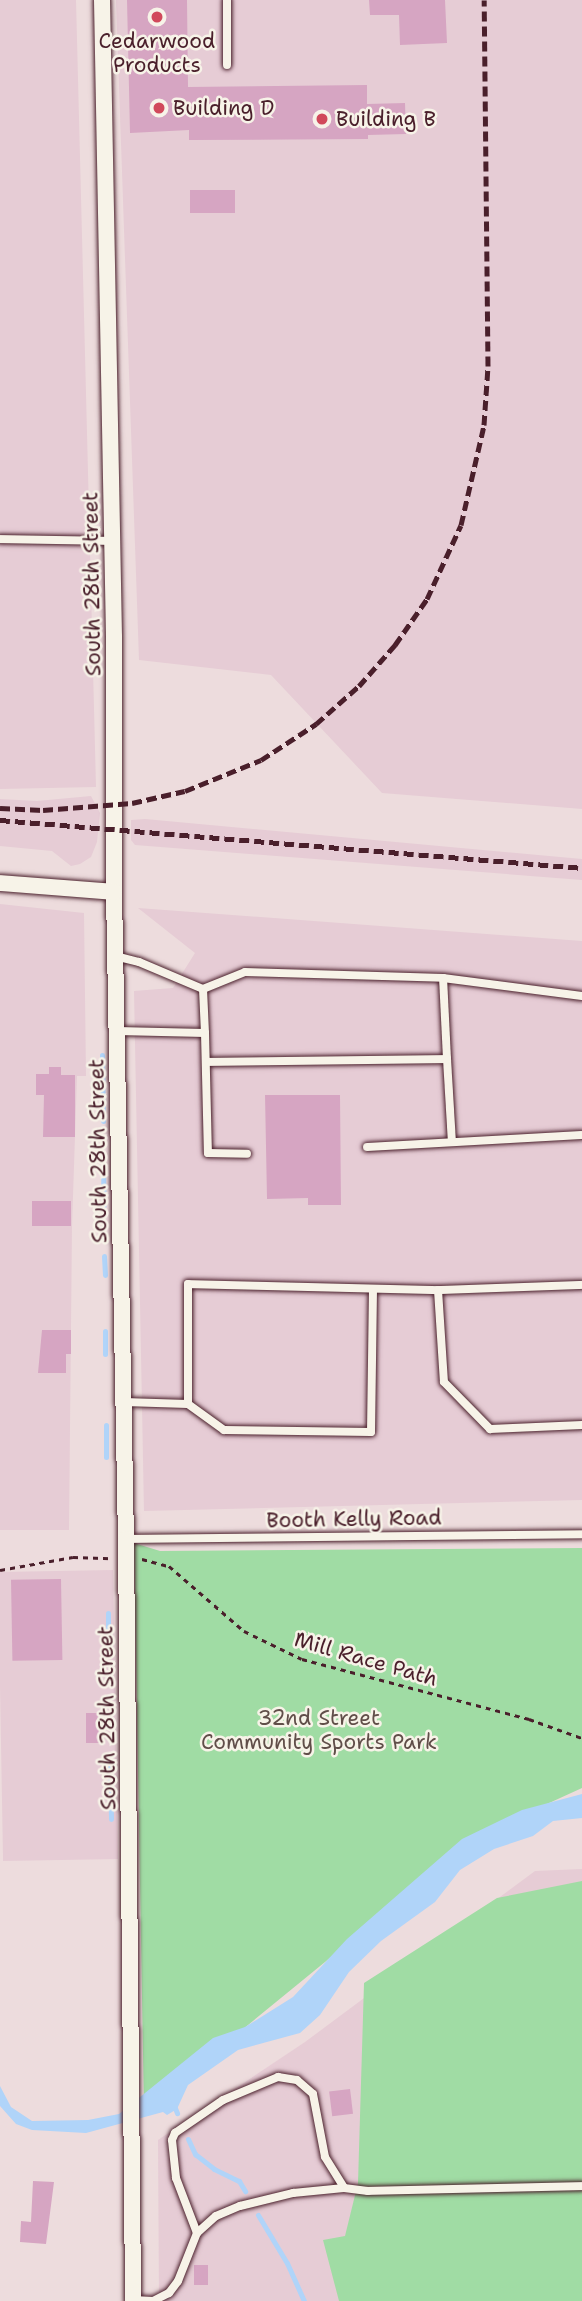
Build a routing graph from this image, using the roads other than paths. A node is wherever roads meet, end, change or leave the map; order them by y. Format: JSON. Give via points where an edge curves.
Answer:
{"nodes":[{"id":1,"x":102,"y":0,"type":"edge"},
{"id":2,"x":227,"y":0,"type":"edge"},
{"id":3,"x":228,"y":65,"type":"dead end"},
{"id":4,"x":0,"y":539,"type":"edge"},
{"id":5,"x":113,"y":541,"type":"junction"},
{"id":6,"x":0,"y":883,"type":"edge"},
{"id":7,"x":114,"y":892,"type":"junction"},
{"id":8,"x":116,"y":956,"type":"junction"},
{"id":9,"x":443,"y":978,"type":"junction"},
{"id":10,"x":203,"y":989,"type":"junction"},
{"id":11,"x":582,"y":996,"type":"edge"},
{"id":12,"x":117,"y":1031,"type":"junction"},
{"id":13,"x":205,"y":1033,"type":"junction"},
{"id":14,"x":447,"y":1059,"type":"junction"},
{"id":15,"x":206,"y":1062,"type":"junction"},
{"id":16,"x":582,"y":1135,"type":"edge"},
{"id":17,"x":452,"y":1142,"type":"junction"},
{"id":18,"x":368,"y":1147,"type":"dead end"},
{"id":19,"x":247,"y":1154,"type":"dead end"},
{"id":20,"x":582,"y":1285,"type":"edge"},
{"id":21,"x":373,"y":1289,"type":"junction"},
{"id":22,"x":438,"y":1290,"type":"junction"},
{"id":23,"x":124,"y":1402,"type":"junction"},
{"id":24,"x":188,"y":1404,"type":"junction"},
{"id":25,"x":582,"y":1425,"type":"edge"},
{"id":26,"x":582,"y":1534,"type":"edge"},
{"id":27,"x":126,"y":1539,"type":"junction"},
{"id":28,"x":582,"y":2186,"type":"edge"},
{"id":29,"x":344,"y":2188,"type":"junction"},
{"id":30,"x":197,"y":2233,"type":"junction"},
{"id":31,"x":134,"y":2301,"type":"edge"}],
"edges":[{"from":1,"to":5,"type":"street","name":"South 28th Street"},
{"from":2,"to":3,"type":"lane"},
{"from":4,"to":5,"type":"lane"},
{"from":5,"to":7,"type":"street","name":"South 28th Street"},
{"from":6,"to":7,"type":"street"},
{"from":7,"to":8,"type":"street","name":"South 28th Street"},
{"from":8,"to":10,"type":"lane"},
{"from":8,"to":12,"type":"street","name":"South 28th Street"},
{"from":9,"to":10,"type":"lane","via":[[245,972]]},
{"from":9,"to":11,"type":"lane"},
{"from":9,"to":14,"type":"lane"},
{"from":10,"to":13,"type":"lane"},
{"from":12,"to":13,"type":"lane"},
{"from":12,"to":23,"type":"street","name":"South 28th Street"},
{"from":13,"to":15,"type":"lane"},
{"from":14,"to":15,"type":"lane"},
{"from":14,"to":17,"type":"lane"},
{"from":15,"to":19,"type":"lane","via":[[208,1153]]},
{"from":16,"to":17,"type":"lane"},
{"from":17,"to":18,"type":"lane"},
{"from":20,"to":22,"type":"lane"},
{"from":21,"to":22,"type":"lane"},
{"from":21,"to":24,"type":"lane","via":[[188,1284]]},
{"from":21,"to":24,"type":"lane","via":[[371,1432],[224,1430]]},
{"from":22,"to":25,"type":"lane","via":[[444,1382],[490,1429]]},
{"from":23,"to":24,"type":"lane"},
{"from":23,"to":27,"type":"street","name":"South 28th Street"},
{"from":26,"to":27,"type":"lane","name":"Booth Kelly Road"},
{"from":27,"to":31,"type":"street","name":"South 28th Street"},
{"from":28,"to":29,"type":"lane"},
{"from":29,"to":30,"type":"lane","via":[[293,2193],[240,2206],[216,2216]]},
{"from":29,"to":30,"type":"lane","via":[[326,2157],[313,2094],[297,2080],[278,2077],[223,2100],[175,2133],[176,2178]]},
{"from":30,"to":31,"type":"lane","via":[[169,2292],[153,2301]]}]}
